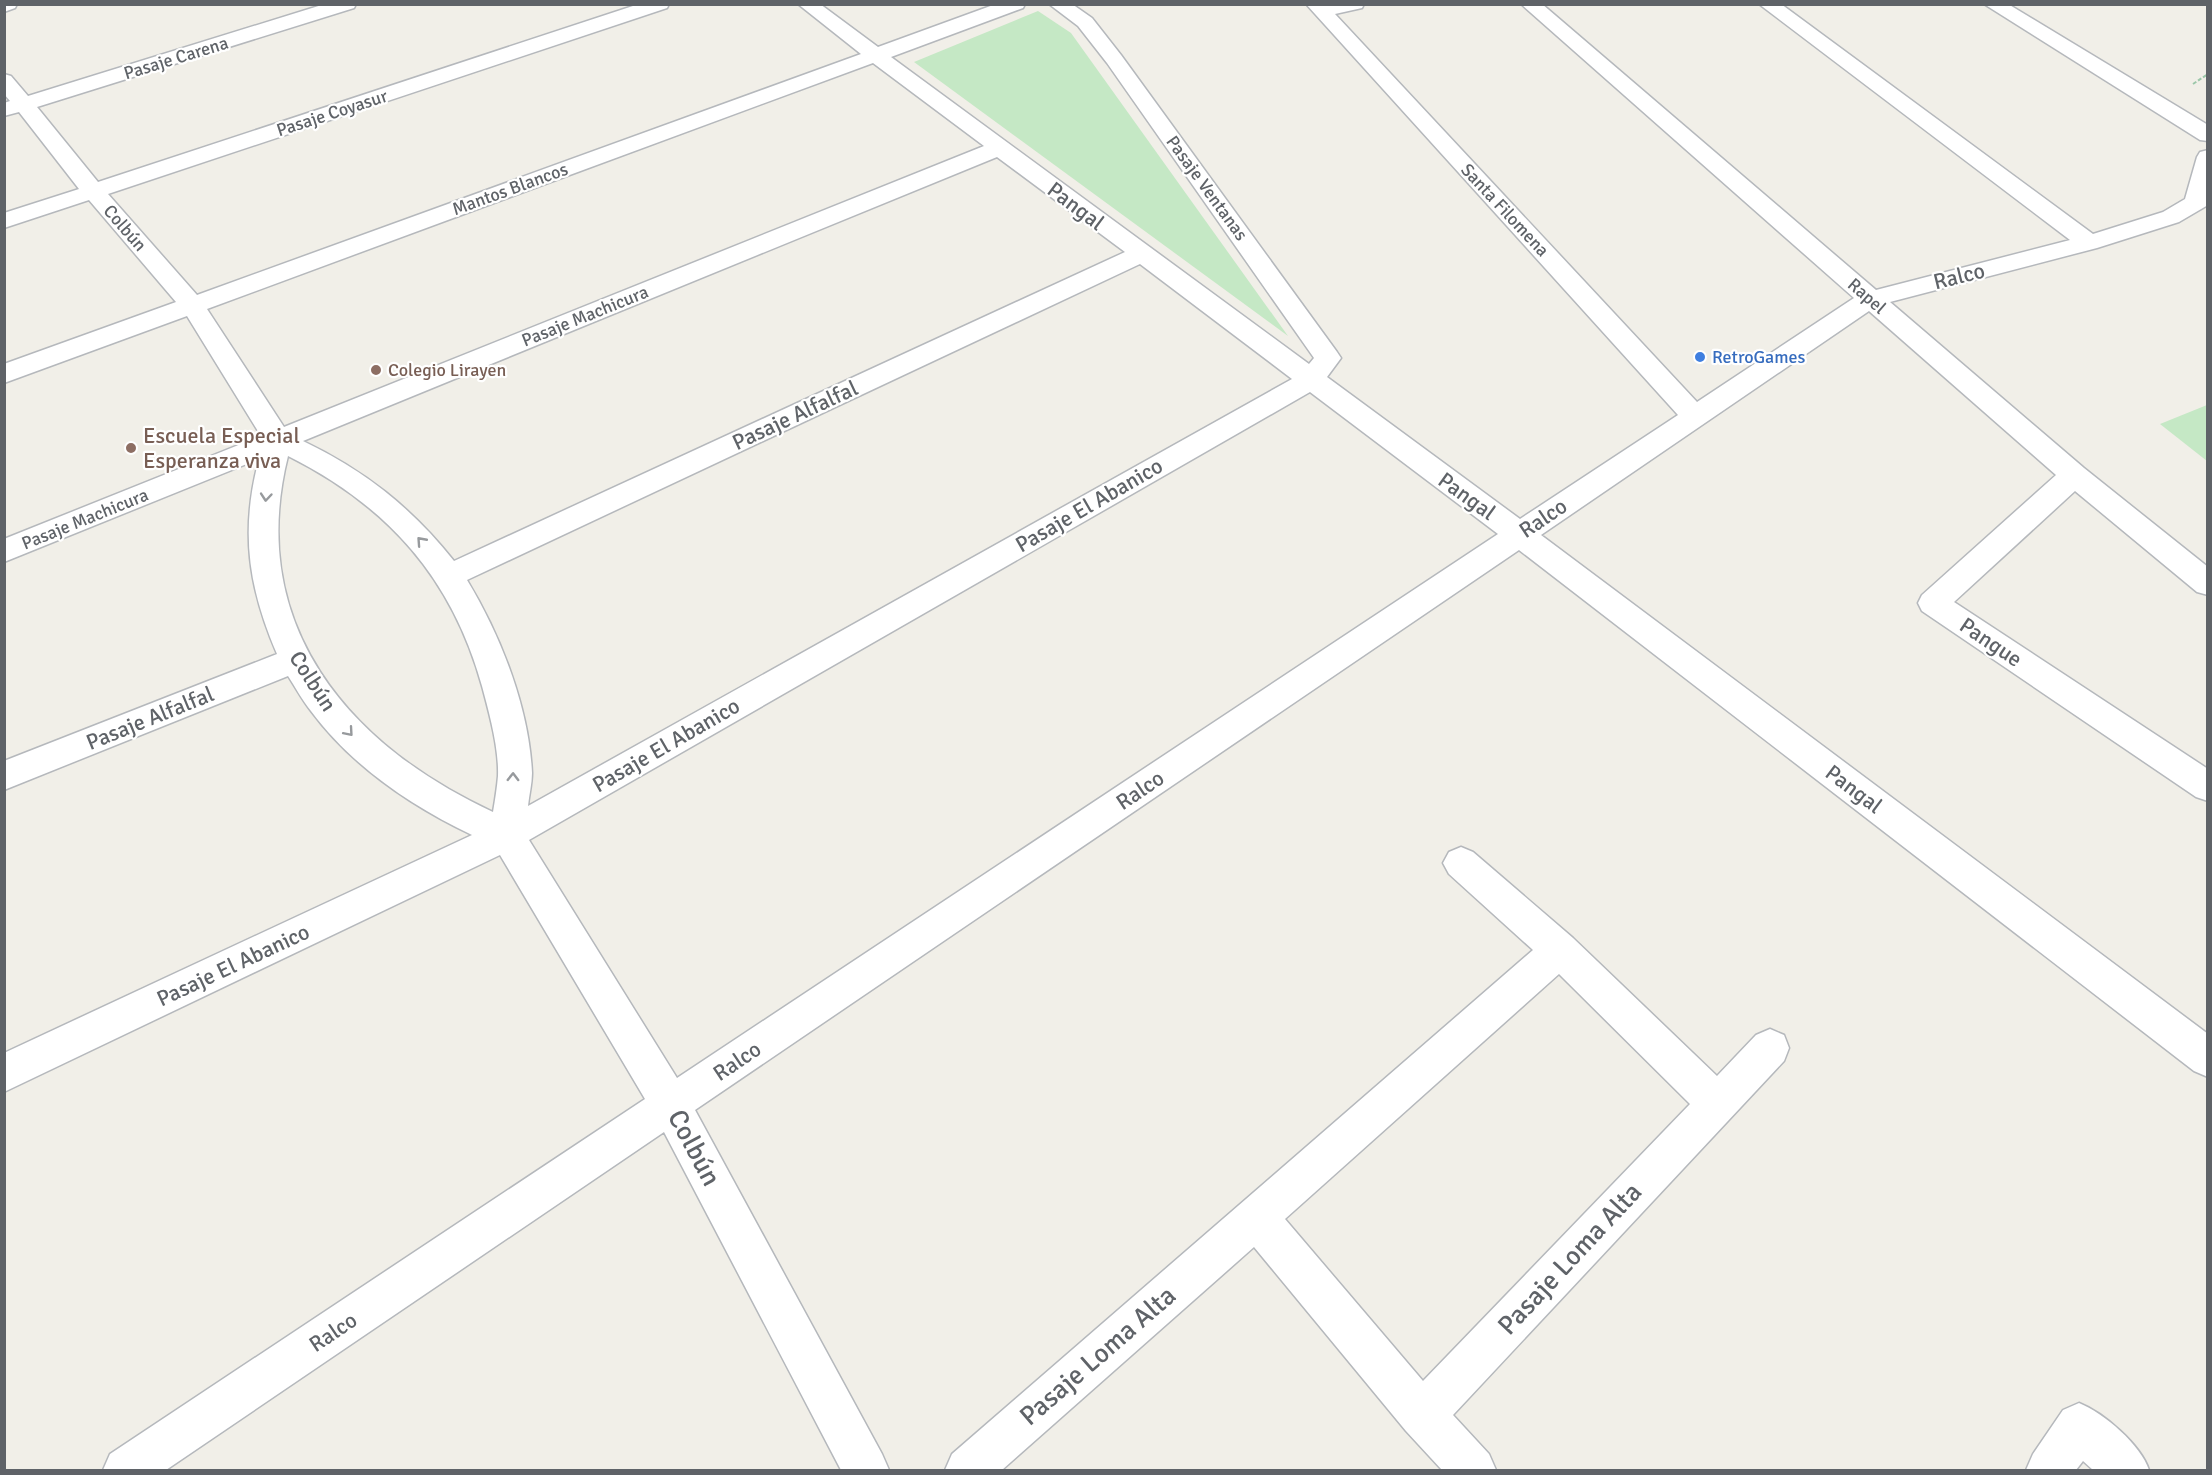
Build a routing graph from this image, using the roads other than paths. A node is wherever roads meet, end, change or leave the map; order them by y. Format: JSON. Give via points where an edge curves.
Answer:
{"nodes":[{"id":1,"x":347,"y":4,"type":"edge"},
{"id":2,"x":660,"y":4,"type":"edge"},
{"id":3,"x":807,"y":4,"type":"edge"},
{"id":4,"x":1016,"y":4,"type":"edge"},
{"id":5,"x":1058,"y":4,"type":"edge"},
{"id":6,"x":1355,"y":4,"type":"edge"},
{"id":7,"x":1530,"y":4,"type":"edge"},
{"id":8,"x":1768,"y":4,"type":"edge"},
{"id":9,"x":1993,"y":4,"type":"edge"},
{"id":10,"x":1318,"y":8,"type":"edge"},
{"id":11,"x":876,"y":56,"type":"junction"},
{"id":12,"x":4,"y":80,"type":"edge"},
{"id":13,"x":14,"y":107,"type":"edge"},
{"id":14,"x":2208,"y":135,"type":"edge"},
{"id":15,"x":999,"y":148,"type":"junction"},
{"id":16,"x":2208,"y":157,"type":"edge"},
{"id":17,"x":94,"y":192,"type":"junction"},
{"id":18,"x":2202,"y":198,"type":"edge"},
{"id":19,"x":4,"y":221,"type":"edge"},
{"id":20,"x":2089,"y":243,"type":"junction"},
{"id":21,"x":1141,"y":255,"type":"junction"},
{"id":22,"x":1870,"y":299,"type":"junction"},
{"id":23,"x":192,"y":305,"type":"junction"},
{"id":24,"x":4,"y":374,"type":"edge"},
{"id":25,"x":1310,"y":380,"type":"junction"},
{"id":26,"x":1695,"y":416,"type":"junction"},
{"id":27,"x":278,"y":440,"type":"junction"},
{"id":28,"x":2074,"y":475,"type":"junction"},
{"id":29,"x":1519,"y":534,"type":"junction"},
{"id":30,"x":4,"y":551,"type":"edge"},
{"id":31,"x":449,"y":576,"type":"junction"},
{"id":32,"x":2208,"y":584,"type":"edge"},
{"id":33,"x":295,"y":660,"type":"junction"},
{"id":34,"x":4,"y":776,"type":"edge"},
{"id":35,"x":2208,"y":787,"type":"edge"},
{"id":36,"x":507,"y":835,"type":"junction"},
{"id":37,"x":1461,"y":863,"type":"dead end"},
{"id":38,"x":1560,"y":950,"type":"junction"},
{"id":39,"x":1770,"y":1048,"type":"dead end"},
{"id":40,"x":2208,"y":1058,"type":"edge"},
{"id":41,"x":4,"y":1073,"type":"edge"},
{"id":42,"x":1717,"y":1103,"type":"junction"},
{"id":43,"x":671,"y":1105,"type":"junction"},
{"id":44,"x":1256,"y":1217,"type":"junction"},
{"id":45,"x":1422,"y":1415,"type":"junction"},
{"id":46,"x":126,"y":1470,"type":"edge"},
{"id":47,"x":866,"y":1470,"type":"edge"},
{"id":48,"x":968,"y":1470,"type":"edge"},
{"id":49,"x":1473,"y":1470,"type":"edge"},
{"id":50,"x":2049,"y":1470,"type":"edge"},
{"id":51,"x":2126,"y":1470,"type":"edge"}],
"edges":[{"from":1,"to":13,"type":"street","name":"Pasaje Carena"},
{"from":2,"to":17,"type":"street","name":"Pasaje Coyasur"},
{"from":3,"to":11,"type":"street","name":"Pangal"},
{"from":4,"to":11,"type":"street","name":"Mantos Blancos"},
{"from":5,"to":25,"type":"street","name":"Pasaje Ventanas","via":[[1084,22],[1114,59],[1328,358]]},
{"from":6,"to":10,"type":"street"},
{"from":7,"to":22,"type":"street","name":"Rapel"},
{"from":8,"to":20,"type":"street"},
{"from":9,"to":14,"type":"street"},
{"from":10,"to":26,"type":"street","name":"Santa Filomena"},
{"from":11,"to":15,"type":"street","name":"Pangal"},
{"from":11,"to":23,"type":"street","name":"Mantos Blancos"},
{"from":12,"to":13,"type":"street","name":"Colbún"},
{"from":13,"to":17,"type":"street","name":"Colbún"},
{"from":15,"to":21,"type":"street","name":"Pangal"},
{"from":15,"to":27,"type":"street","name":"Pasaje Machicura"},
{"from":16,"to":18,"type":"street","name":"Ralco"},
{"from":17,"to":19,"type":"street","name":"Pasaje Coyasur"},
{"from":17,"to":23,"type":"street","name":"Colbún"},
{"from":18,"to":20,"type":"street","name":"Ralco","via":[[2171,217]]},
{"from":20,"to":22,"type":"street","name":"Ralco"},
{"from":21,"to":25,"type":"street","name":"Pangal"},
{"from":21,"to":31,"type":"street","name":"Pasaje Alfalfal"},
{"from":22,"to":26,"type":"street","name":"Ralco"},
{"from":22,"to":28,"type":"street","name":"Rapel"},
{"from":23,"to":24,"type":"street","name":"Mantos Blancos"},
{"from":23,"to":27,"type":"street","name":"Colbún"},
{"from":25,"to":29,"type":"street","name":"Pangal"},
{"from":25,"to":36,"type":"street","name":"Pasaje El Abanico"},
{"from":26,"to":29,"type":"street","name":"Ralco"},
{"from":27,"to":30,"type":"street","name":"Pasaje Machicura"},
{"from":31,"to":27,"type":"street","one_way":true,"via":[[422,541],[374,497],[319,460]]},
{"from":27,"to":33,"type":"street","name":"Colbún","one_way":true,"via":[[267,483],[263,527],[266,571],[276,616]]},
{"from":28,"to":32,"type":"street","name":"Rapel"},
{"from":28,"to":35,"type":"street","name":"Pangue","via":[[1934,603]]},
{"from":29,"to":40,"type":"street","name":"Pangal"},
{"from":29,"to":43,"type":"street","name":"Ralco"},
{"from":36,"to":31,"type":"street","one_way":true,"via":[[515,774],[507,717],[474,618]]},
{"from":33,"to":34,"type":"street","name":"Pasaje Alfalfal"},
{"from":33,"to":36,"type":"street","name":"Colbún","one_way":true,"via":[[322,702],[358,742],[438,800]]},
{"from":36,"to":41,"type":"street","name":"Pasaje El Abanico"},
{"from":36,"to":43,"type":"street","name":"Colbún"},
{"from":37,"to":38,"type":"street"},
{"from":38,"to":42,"type":"street"},
{"from":38,"to":44,"type":"street","name":"Pasaje Loma Alta"},
{"from":39,"to":42,"type":"street","name":"Pasaje Loma Alta"},
{"from":42,"to":45,"type":"street","name":"Pasaje Loma Alta"},
{"from":43,"to":46,"type":"street","name":"Ralco"},
{"from":43,"to":47,"type":"street","name":"Colbún"},
{"from":44,"to":45,"type":"street"},
{"from":44,"to":48,"type":"street","name":"Pasaje Loma Alta"},
{"from":45,"to":49,"type":"street"},
{"from":50,"to":51,"type":"street","via":[[2079,1426]]}]}
